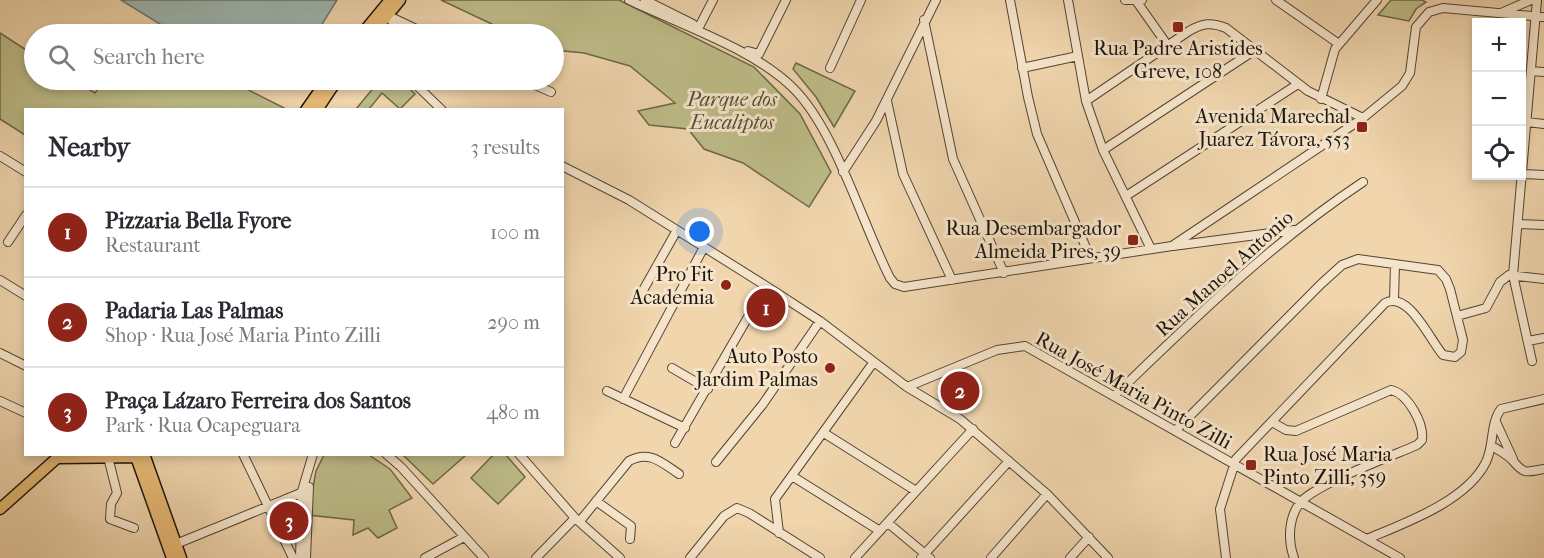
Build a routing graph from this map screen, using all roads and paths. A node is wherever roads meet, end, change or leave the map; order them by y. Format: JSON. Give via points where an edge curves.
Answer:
{"nodes":[{"id":1,"x":390,"y":0,"type":"edge"},
{"id":2,"x":400,"y":0,"type":"edge"},
{"id":3,"x":629,"y":0,"type":"edge"},
{"id":4,"x":645,"y":0,"type":"edge"},
{"id":5,"x":713,"y":0,"type":"edge"},
{"id":6,"x":786,"y":0,"type":"edge"},
{"id":7,"x":861,"y":0,"type":"edge"},
{"id":8,"x":936,"y":0,"type":"edge"},
{"id":9,"x":1010,"y":0,"type":"edge"},
{"id":10,"x":1068,"y":0,"type":"edge"},
{"id":11,"x":1125,"y":0,"type":"edge"},
{"id":12,"x":1276,"y":0,"type":"edge"},
{"id":13,"x":1377,"y":0,"type":"edge"},
{"id":14,"x":1530,"y":0,"type":"edge"},
{"id":15,"x":1537,"y":0,"type":"edge"},
{"id":16,"x":1140,"y":1,"type":"edge"},
{"id":17,"x":1499,"y":13,"type":"junction"},
{"id":18,"x":387,"y":14,"type":"junction"},
{"id":19,"x":1540,"y":17,"type":"edge"},
{"id":20,"x":924,"y":20,"type":"junction"},
{"id":21,"x":374,"y":24,"type":"edge"},
{"id":22,"x":380,"y":24,"type":"edge"},
{"id":23,"x":392,"y":24,"type":"edge"},
{"id":24,"x":407,"y":24,"type":"edge"},
{"id":25,"x":699,"y":27,"type":"junction"},
{"id":26,"x":1339,"y":44,"type":"junction"},
{"id":27,"x":1168,"y":46,"type":"junction"},
{"id":28,"x":1255,"y":50,"type":"junction"},
{"id":29,"x":1078,"y":56,"type":"junction"},
{"id":30,"x":830,"y":68,"type":"dead end"},
{"id":31,"x":1022,"y":68,"type":"junction"},
{"id":32,"x":1531,"y":71,"type":"junction"},
{"id":33,"x":1544,"y":72,"type":"edge"},
{"id":34,"x":1298,"y":84,"type":"junction"},
{"id":35,"x":320,"y":90,"type":"edge"},
{"id":36,"x":330,"y":90,"type":"edge"},
{"id":37,"x":421,"y":90,"type":"edge"},
{"id":38,"x":546,"y":90,"type":"edge"},
{"id":39,"x":551,"y":92,"type":"dead end"},
{"id":40,"x":1321,"y":99,"type":"junction"},
{"id":41,"x":886,"y":101,"type":"junction"},
{"id":42,"x":1086,"y":101,"type":"junction"},
{"id":43,"x":307,"y":108,"type":"edge"},
{"id":44,"x":318,"y":108,"type":"edge"},
{"id":45,"x":440,"y":108,"type":"edge"},
{"id":46,"x":1363,"y":118,"type":"junction"},
{"id":47,"x":1527,"y":122,"type":"junction"},
{"id":48,"x":1544,"y":123,"type":"edge"},
{"id":49,"x":1526,"y":132,"type":"edge"},
{"id":50,"x":1103,"y":150,"type":"junction"},
{"id":51,"x":1,"y":158,"type":"edge"},
{"id":52,"x":564,"y":169,"type":"edge"},
{"id":53,"x":24,"y":171,"type":"edge"},
{"id":54,"x":843,"y":172,"type":"junction"},
{"id":55,"x":1526,"y":174,"type":"edge"},
{"id":56,"x":1544,"y":175,"type":"edge"},
{"id":57,"x":1522,"y":180,"type":"edge"},
{"id":58,"x":1363,"y":182,"type":"dead end"},
{"id":59,"x":1126,"y":196,"type":"junction"},
{"id":60,"x":24,"y":218,"type":"edge"},
{"id":61,"x":1519,"y":224,"type":"junction"},
{"id":62,"x":1544,"y":225,"type":"edge"},
{"id":63,"x":1199,"y":227,"type":"junction"},
{"id":64,"x":677,"y":230,"type":"junction"},
{"id":65,"x":1295,"y":230,"type":"junction"},
{"id":66,"x":8,"y":242,"type":"dead end"},
{"id":67,"x":1203,"y":243,"type":"junction"},
{"id":68,"x":1172,"y":246,"type":"junction"},
{"id":69,"x":704,"y":247,"type":"junction"},
{"id":70,"x":1151,"y":249,"type":"junction"},
{"id":71,"x":1090,"y":257,"type":"junction"},
{"id":72,"x":1395,"y":264,"type":"junction"},
{"id":73,"x":1004,"y":273,"type":"junction"},
{"id":74,"x":1513,"y":275,"type":"junction"},
{"id":75,"x":1544,"y":279,"type":"edge"},
{"id":76,"x":0,"y":280,"type":"edge"},
{"id":77,"x":952,"y":280,"type":"junction"},
{"id":78,"x":766,"y":286,"type":"junction"},
{"id":79,"x":24,"y":295,"type":"edge"},
{"id":80,"x":1394,"y":300,"type":"junction"},
{"id":81,"x":637,"y":301,"type":"dead end"},
{"id":82,"x":1457,"y":316,"type":"junction"},
{"id":83,"x":820,"y":321,"type":"junction"},
{"id":84,"x":1544,"y":338,"type":"edge"},
{"id":85,"x":1528,"y":341,"type":"junction"},
{"id":86,"x":0,"y":353,"type":"edge"},
{"id":87,"x":1532,"y":361,"type":"dead end"},
{"id":88,"x":873,"y":363,"type":"junction"},
{"id":89,"x":24,"y":365,"type":"edge"},
{"id":90,"x":672,"y":368,"type":"dead end"},
{"id":91,"x":907,"y":387,"type":"junction"},
{"id":92,"x":708,"y":389,"type":"junction"},
{"id":93,"x":607,"y":391,"type":"dead end"},
{"id":94,"x":1114,"y":396,"type":"junction"},
{"id":95,"x":623,"y":399,"type":"junction"},
{"id":96,"x":1544,"y":399,"type":"edge"},
{"id":97,"x":0,"y":401,"type":"edge"},
{"id":98,"x":24,"y":412,"type":"edge"},
{"id":99,"x":1495,"y":421,"type":"junction"},
{"id":100,"x":1272,"y":422,"type":"junction"},
{"id":101,"x":684,"y":428,"type":"junction"},
{"id":102,"x":973,"y":429,"type":"junction"},
{"id":103,"x":1176,"y":430,"type":"junction"},
{"id":104,"x":824,"y":433,"type":"junction"},
{"id":105,"x":675,"y":443,"type":"dead end"},
{"id":106,"x":1492,"y":446,"type":"junction"},
{"id":107,"x":140,"y":456,"type":"edge"},
{"id":108,"x":244,"y":456,"type":"edge"},
{"id":109,"x":314,"y":456,"type":"edge"},
{"id":110,"x":388,"y":456,"type":"edge"},
{"id":111,"x":521,"y":456,"type":"edge"},
{"id":112,"x":108,"y":457,"type":"junction"},
{"id":113,"x":1513,"y":460,"type":"junction"},
{"id":114,"x":1009,"y":461,"type":"junction"},
{"id":115,"x":716,"y":462,"type":"dead end"},
{"id":116,"x":1233,"y":463,"type":"junction"},
{"id":117,"x":1544,"y":469,"type":"edge"},
{"id":118,"x":679,"y":474,"type":"dead end"},
{"id":119,"x":792,"y":476,"type":"junction"},
{"id":120,"x":305,"y":491,"type":"junction"},
{"id":121,"x":916,"y":492,"type":"junction"},
{"id":122,"x":1047,"y":494,"type":"junction"},
{"id":123,"x":596,"y":501,"type":"junction"},
{"id":124,"x":1301,"y":502,"type":"junction"},
{"id":125,"x":270,"y":505,"type":"junction"},
{"id":126,"x":0,"y":509,"type":"edge"},
{"id":127,"x":578,"y":519,"type":"junction"},
{"id":128,"x":888,"y":523,"type":"junction"},
{"id":129,"x":134,"y":528,"type":"dead end"},
{"id":130,"x":880,"y":531,"type":"junction"},
{"id":131,"x":779,"y":533,"type":"junction"},
{"id":132,"x":464,"y":537,"type":"junction"},
{"id":133,"x":1089,"y":537,"type":"junction"},
{"id":134,"x":630,"y":539,"type":"dead end"},
{"id":135,"x":1367,"y":539,"type":"junction"},
{"id":136,"x":176,"y":544,"type":"junction"},
{"id":137,"x":925,"y":556,"type":"edge"},
{"id":138,"x":172,"y":558,"type":"edge"},
{"id":139,"x":181,"y":558,"type":"edge"},
{"id":140,"x":293,"y":558,"type":"edge"},
{"id":141,"x":300,"y":558,"type":"edge"},
{"id":142,"x":306,"y":558,"type":"edge"},
{"id":143,"x":425,"y":558,"type":"edge"},
{"id":144,"x":484,"y":558,"type":"edge"},
{"id":145,"x":536,"y":558,"type":"edge"},
{"id":146,"x":620,"y":558,"type":"edge"},
{"id":147,"x":690,"y":558,"type":"edge"},
{"id":148,"x":820,"y":558,"type":"edge"},
{"id":149,"x":855,"y":558,"type":"edge"},
{"id":150,"x":991,"y":558,"type":"edge"},
{"id":151,"x":1070,"y":558,"type":"edge"},
{"id":152,"x":1108,"y":558,"type":"edge"},
{"id":153,"x":1226,"y":558,"type":"edge"},
{"id":154,"x":1294,"y":558,"type":"edge"},
{"id":155,"x":1400,"y":558,"type":"edge"}],
"edges":[{"from":1,"to":18,"type":"main road"},
{"from":2,"to":18,"type":"main road"},
{"from":3,"to":54,"type":"street","via":[[776,73],[794,88],[812,113]]},
{"from":4,"to":25,"type":"street"},
{"from":5,"to":25,"type":"street"},
{"from":6,"to":25,"type":"street","via":[[758,54]]},
{"from":7,"to":30,"type":"street"},
{"from":8,"to":20,"type":"street"},
{"from":9,"to":31,"type":"street"},
{"from":10,"to":29,"type":"street"},
{"from":11,"to":16,"type":"street"},
{"from":12,"to":26,"type":"street"},
{"from":13,"to":26,"type":"street"},
{"from":14,"to":17,"type":"street"},
{"from":15,"to":19,"type":"street"},
{"from":16,"to":27,"type":"street"},
{"from":17,"to":19,"type":"street"},
{"from":17,"to":46,"type":"street","via":[[1443,8],[1430,12],[1416,27],[1407,80]]},
{"from":18,"to":21,"type":"main road"},
{"from":18,"to":22,"type":"main road"},
{"from":18,"to":23,"type":"street"},
{"from":18,"to":24,"type":"street"},
{"from":19,"to":32,"type":"street"},
{"from":20,"to":41,"type":"street"},
{"from":20,"to":73,"type":"street","via":[[953,159]]},
{"from":26,"to":40,"type":"street"},
{"from":27,"to":28,"type":"street","via":[[1202,24],[1213,23]]},
{"from":27,"to":42,"type":"street"},
{"from":28,"to":34,"type":"street"},
{"from":28,"to":50,"type":"street"},
{"from":29,"to":31,"type":"street"},
{"from":29,"to":42,"type":"street"},
{"from":31,"to":71,"type":"street","via":[[1041,144]]},
{"from":32,"to":33,"type":"street"},
{"from":32,"to":47,"type":"street"},
{"from":34,"to":40,"type":"street"},
{"from":34,"to":59,"type":"street"},
{"from":35,"to":43,"type":"main road"},
{"from":36,"to":44,"type":"main road"},
{"from":37,"to":45,"type":"street"},
{"from":38,"to":39,"type":"street"},
{"from":40,"to":46,"type":"street"},
{"from":41,"to":54,"type":"street"},
{"from":41,"to":77,"type":"street","via":[[903,174]]},
{"from":42,"to":50,"type":"street"},
{"from":46,"to":63,"type":"street"},
{"from":47,"to":48,"type":"street"},
{"from":47,"to":49,"type":"street"},
{"from":50,"to":59,"type":"street"},
{"from":51,"to":53,"type":"street"},
{"from":52,"to":64,"type":"street","via":[[611,189]]},
{"from":54,"to":77,"type":"street","via":[[895,284],[904,287]]},
{"from":55,"to":56,"type":"street"},
{"from":57,"to":61,"type":"street"},
{"from":58,"to":65,"type":"street","name":"Rua Manoel Antonio"},
{"from":59,"to":70,"type":"street"},
{"from":60,"to":66,"type":"street"},
{"from":61,"to":62,"type":"street"},
{"from":61,"to":74,"type":"street"},
{"from":63,"to":67,"type":"street","via":[[1198,236]]},
{"from":63,"to":68,"type":"street"},
{"from":64,"to":69,"type":"street"},
{"from":64,"to":81,"type":"street"},
{"from":65,"to":67,"type":"street"},
{"from":65,"to":94,"type":"street","name":"Rua Manoel Antonio"},
{"from":67,"to":68,"type":"street"},
{"from":68,"to":70,"type":"street"},
{"from":69,"to":78,"type":"street"},
{"from":69,"to":95,"type":"street"},
{"from":70,"to":71,"type":"street"},
{"from":71,"to":73,"type":"street"},
{"from":72,"to":80,"type":"street"},
{"from":72,"to":82,"type":"street","via":[[1430,268],[1443,275]]},
{"from":72,"to":103,"type":"street","via":[[1358,259],[1342,265]]},
{"from":73,"to":77,"type":"street"},
{"from":74,"to":75,"type":"street"},
{"from":74,"to":82,"type":"street","via":[[1500,282],[1486,308]]},
{"from":74,"to":85,"type":"street"},
{"from":76,"to":79,"type":"street"},
{"from":78,"to":83,"type":"street"},
{"from":78,"to":92,"type":"street"},
{"from":80,"to":82,"type":"street","via":[[1407,306],[1446,357],[1462,350]]},
{"from":80,"to":100,"type":"street","via":[[1378,309]]},
{"from":83,"to":88,"type":"street"},
{"from":83,"to":115,"type":"street","via":[[763,404]]},
{"from":84,"to":85,"type":"street"},
{"from":85,"to":87,"type":"street"},
{"from":86,"to":89,"type":"street"},
{"from":88,"to":91,"type":"street"},
{"from":88,"to":104,"type":"street"},
{"from":90,"to":92,"type":"street"},
{"from":91,"to":94,"type":"street","name":"Rua José Maria Pinto Zilli","via":[[1016,346],[1036,351]]},
{"from":91,"to":102,"type":"street"},
{"from":92,"to":101,"type":"street"},
{"from":93,"to":95,"type":"street"},
{"from":94,"to":103,"type":"street","name":"Rua José Maria Pinto Zilli"},
{"from":95,"to":101,"type":"street"},
{"from":96,"to":99,"type":"street","via":[[1501,410]]},
{"from":97,"to":98,"type":"street"},
{"from":99,"to":106,"type":"street"},
{"from":99,"to":113,"type":"street"},
{"from":100,"to":116,"type":"street"},
{"from":100,"to":124,"type":"street","via":[[1296,431],[1391,390],[1403,398],[1421,424],[1422,440],[1417,445],[1318,490]]},
{"from":101,"to":105,"type":"street"},
{"from":102,"to":114,"type":"street"},
{"from":102,"to":121,"type":"street"},
{"from":103,"to":116,"type":"street","name":"Rua José Maria Pinto Zilli"},
{"from":104,"to":119,"type":"street"},
{"from":104,"to":121,"type":"street"},
{"from":106,"to":113,"type":"street"},
{"from":106,"to":135,"type":"street","via":[[1479,474],[1460,493]]},
{"from":107,"to":112,"type":"main road"},
{"from":107,"to":136,"type":"main road"},
{"from":107,"to":138,"type":"main road"},
{"from":108,"to":125,"type":"street"},
{"from":109,"to":120,"type":"street"},
{"from":110,"to":132,"type":"street"},
{"from":111,"to":127,"type":"street"},
{"from":112,"to":126,"type":"main road","via":[[57,458]]},
{"from":112,"to":129,"type":"street","via":[[117,493],[110,519]]},
{"from":113,"to":117,"type":"street","via":[[1522,471]]},
{"from":114,"to":122,"type":"street"},
{"from":114,"to":137,"type":"street"},
{"from":116,"to":124,"type":"street","name":"Rua José Maria Pinto Zilli"},
{"from":116,"to":153,"type":"street","via":[[1220,509]]},
{"from":118,"to":123,"type":"street","via":[[651,456],[634,458]]},
{"from":119,"to":130,"type":"street"},
{"from":119,"to":131,"type":"street","via":[[774,503]]},
{"from":120,"to":125,"type":"street"},
{"from":120,"to":141,"type":"street"},
{"from":120,"to":142,"type":"street"},
{"from":121,"to":128,"type":"street"},
{"from":122,"to":133,"type":"street"},
{"from":122,"to":150,"type":"street"},
{"from":123,"to":127,"type":"street"},
{"from":123,"to":134,"type":"street","via":[[631,526]]},
{"from":124,"to":135,"type":"street","name":"Rua José Maria Pinto Zilli"},
{"from":124,"to":154,"type":"street","via":[[1290,535]]},
{"from":125,"to":136,"type":"street"},
{"from":125,"to":140,"type":"street"},
{"from":127,"to":145,"type":"street"},
{"from":127,"to":146,"type":"street"},
{"from":128,"to":130,"type":"street"},
{"from":128,"to":137,"type":"street"},
{"from":130,"to":149,"type":"street"},
{"from":131,"to":147,"type":"street","via":[[740,508],[732,508]]},
{"from":131,"to":148,"type":"street"},
{"from":132,"to":143,"type":"street"},
{"from":132,"to":144,"type":"street"},
{"from":133,"to":151,"type":"street"},
{"from":133,"to":152,"type":"street"},
{"from":135,"to":155,"type":"street","name":"Rua José Maria Pinto Zilli"},
{"from":136,"to":139,"type":"main road"}]}
